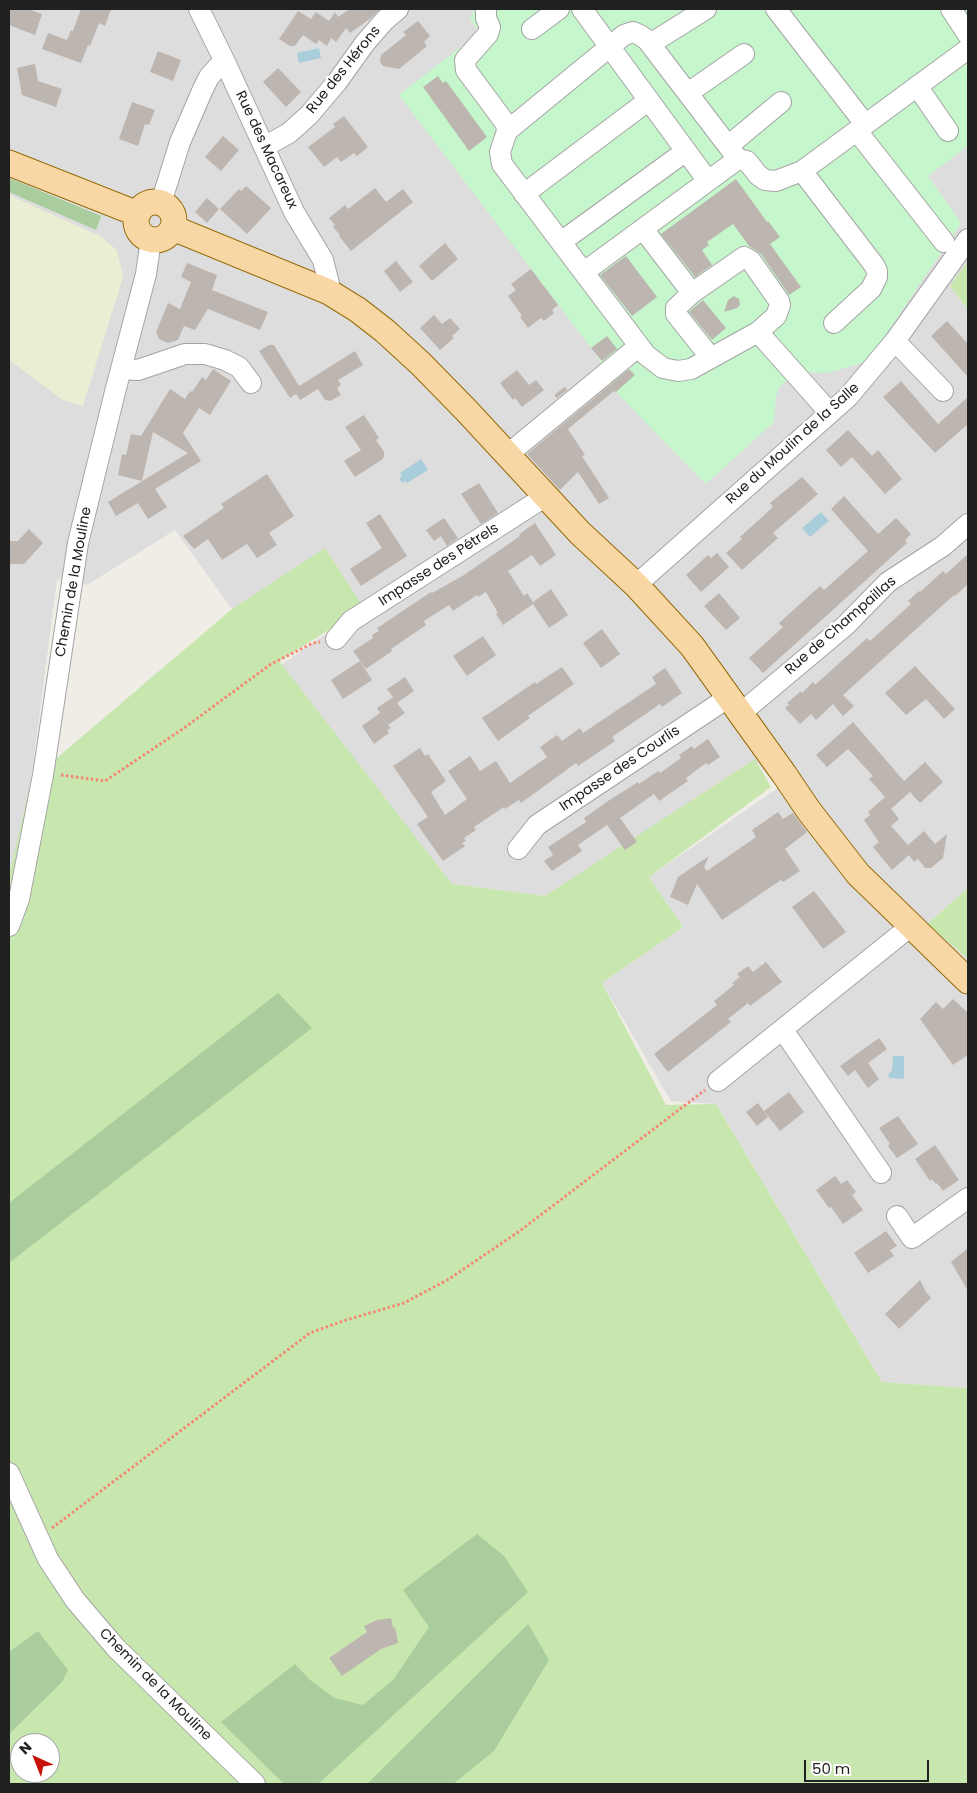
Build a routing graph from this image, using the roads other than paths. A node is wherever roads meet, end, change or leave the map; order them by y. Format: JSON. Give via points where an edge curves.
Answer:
{"nodes":[{"id":1,"x":398,"y":9,"type":"edge"},
{"id":2,"x":486,"y":9,"type":"edge"},
{"id":3,"x":559,"y":9,"type":"edge"},
{"id":4,"x":706,"y":9,"type":"edge"},
{"id":5,"x":776,"y":9,"type":"edge"},
{"id":6,"x":202,"y":10,"type":"edge"},
{"id":7,"x":585,"y":10,"type":"edge"},
{"id":8,"x":532,"y":29,"type":"dead end"},
{"id":9,"x":650,"y":44,"type":"junction"},
{"id":10,"x":610,"y":47,"type":"junction"},
{"id":11,"x":968,"y":49,"type":"edge"},
{"id":12,"x":744,"y":54,"type":"dead end"},
{"id":13,"x":226,"y":62,"type":"junction"},
{"id":14,"x":917,"y":86,"type":"junction"},
{"id":15,"x":688,"y":93,"type":"junction"},
{"id":16,"x":649,"y":100,"type":"junction"},
{"id":17,"x":781,"y":102,"type":"dead end"},
{"id":18,"x":861,"y":128,"type":"junction"},
{"id":19,"x":507,"y":131,"type":"junction"},
{"id":20,"x":948,"y":131,"type":"dead end"},
{"id":21,"x":264,"y":147,"type":"junction"},
{"id":22,"x":686,"y":151,"type":"junction"},
{"id":23,"x":733,"y":152,"type":"junction"},
{"id":24,"x":9,"y":163,"type":"edge"},
{"id":25,"x":802,"y":171,"type":"junction"},
{"id":26,"x":708,"y":181,"type":"junction"},
{"id":27,"x":524,"y":194,"type":"junction"},
{"id":28,"x":161,"y":204,"type":"junction"},
{"id":29,"x":138,"y":214,"type":"junction"},
{"id":30,"x":643,"y":229,"type":"junction"},
{"id":31,"x":162,"y":234,"type":"junction"},
{"id":32,"x":968,"y":239,"type":"edge"},
{"id":33,"x":561,"y":242,"type":"junction"},
{"id":34,"x":944,"y":242,"type":"dead end"},
{"id":35,"x":584,"y":272,"type":"junction"},
{"id":36,"x":329,"y":292,"type":"junction"},
{"id":37,"x":692,"y":293,"type":"junction"},
{"id":38,"x":834,"y":323,"type":"dead end"},
{"id":39,"x":758,"y":332,"type":"junction"},
{"id":40,"x":895,"y":341,"type":"junction"},
{"id":41,"x":639,"y":346,"type":"junction"},
{"id":42,"x":711,"y":358,"type":"junction"},
{"id":43,"x":121,"y":369,"type":"junction"},
{"id":44,"x":251,"y":383,"type":"dead end"},
{"id":45,"x":943,"y":391,"type":"dead end"},
{"id":46,"x":830,"y":414,"type":"junction"},
{"id":47,"x":506,"y":455,"type":"junction"},
{"id":48,"x":546,"y":496,"type":"junction"},
{"id":49,"x":968,"y":524,"type":"edge"},
{"id":50,"x":636,"y":585,"type":"junction"},
{"id":51,"x":336,"y":639,"type":"road end"},
{"id":52,"x":735,"y":705,"type":"junction"},
{"id":53,"x":518,"y":849,"type":"dead end"},
{"id":54,"x":9,"y":926,"type":"edge"},
{"id":55,"x":911,"y":926,"type":"junction"},
{"id":56,"x":968,"y":980,"type":"edge"},
{"id":57,"x":783,"y":1030,"type":"junction"},
{"id":58,"x":718,"y":1081,"type":"road end"},
{"id":59,"x":881,"y":1173,"type":"dead end"},
{"id":60,"x":968,"y":1198,"type":"edge"},
{"id":61,"x":897,"y":1216,"type":"dead end"},
{"id":62,"x":9,"y":1473,"type":"edge"},
{"id":63,"x":255,"y":1784,"type":"edge"}],
"edges":[{"from":1,"to":21,"type":"street","name":"Rue des Hérons","via":[[365,42],[337,82],[308,115],[289,133]]},
{"from":2,"to":19,"type":"street","via":[[490,27],[488,34],[465,60],[466,70],[506,124]]},
{"from":3,"to":8,"type":"street"},
{"from":4,"to":9,"type":"street"},
{"from":5,"to":18,"type":"street"},
{"from":6,"to":13,"type":"street","name":"Rue des Macareux"},
{"from":7,"to":10,"type":"street"},
{"from":9,"to":10,"type":"street","via":[[632,32]]},
{"from":9,"to":15,"type":"street"},
{"from":10,"to":16,"type":"street"},
{"from":10,"to":19,"type":"street"},
{"from":11,"to":14,"type":"street"},
{"from":12,"to":15,"type":"street"},
{"from":13,"to":21,"type":"street","name":"Rue des Macareux"},
{"from":13,"to":28,"type":"street","via":[[209,76],[203,89],[180,142]]},
{"from":14,"to":18,"type":"street"},
{"from":14,"to":20,"type":"street"},
{"from":15,"to":23,"type":"street"},
{"from":16,"to":22,"type":"street"},
{"from":16,"to":27,"type":"street"},
{"from":17,"to":23,"type":"street"},
{"from":18,"to":25,"type":"street"},
{"from":18,"to":34,"type":"street"},
{"from":19,"to":27,"type":"street","via":[[500,152],[502,164]]},
{"from":21,"to":36,"type":"street","name":"Rue des Macareux","via":[[294,212],[323,260]]},
{"from":22,"to":26,"type":"street"},
{"from":22,"to":33,"type":"street"},
{"from":23,"to":25,"type":"street","via":[[765,180],[776,181]]},
{"from":23,"to":26,"type":"street"},
{"from":24,"to":29,"type":"main road"},
{"from":25,"to":38,"type":"street","via":[[876,271],[877,277],[871,289]]},
{"from":26,"to":30,"type":"street"},
{"from":27,"to":33,"type":"street"},
{"from":28,"to":29,"type":"main road","via":[[150,203]]},
{"from":28,"to":31,"type":"main road","via":[[171,211],[174,222]]},
{"from":29,"to":31,"type":"main road","via":[[136,220],[142,235]]},
{"from":30,"to":35,"type":"street"},
{"from":30,"to":37,"type":"street"},
{"from":31,"to":36,"type":"main road"},
{"from":31,"to":43,"type":"street","name":"Chemin de la Mouline","via":[[146,274]]},
{"from":32,"to":40,"type":"street","name":"Rue du Moulin de la Salle"},
{"from":33,"to":35,"type":"street"},
{"from":35,"to":41,"type":"street"},
{"from":36,"to":47,"type":"main road","via":[[385,331],[459,403]]},
{"from":37,"to":39,"type":"street","via":[[746,257],[780,305],[776,316]]},
{"from":37,"to":42,"type":"street","via":[[677,306],[675,312]]},
{"from":39,"to":42,"type":"street"},
{"from":39,"to":46,"type":"street"},
{"from":40,"to":45,"type":"street"},
{"from":40,"to":46,"type":"street","name":"Rue du Moulin de la Salle"},
{"from":41,"to":42,"type":"street","via":[[663,368],[678,371],[691,369]]},
{"from":41,"to":47,"type":"street"},
{"from":43,"to":44,"type":"street","via":[[138,370],[185,354],[205,354],[239,367]]},
{"from":43,"to":54,"type":"street","name":"Chemin de la Mouline","via":[[78,543],[43,775],[21,890]]},
{"from":46,"to":50,"type":"street","name":"Rue du Moulin de la Salle"},
{"from":47,"to":48,"type":"main road"},
{"from":48,"to":50,"type":"main road"},
{"from":48,"to":51,"type":"street","name":"Impasse des Pétrels","via":[[351,622]]},
{"from":49,"to":52,"type":"street","name":"Rue de Champaillas","via":[[943,546],[888,582],[846,625]]},
{"from":50,"to":52,"type":"main road","via":[[692,646]]},
{"from":52,"to":53,"type":"street","name":"Impasse des Courlis","via":[[537,825]]},
{"from":52,"to":55,"type":"main road","via":[[829,838],[858,874]]},
{"from":55,"to":56,"type":"main road"},
{"from":55,"to":57,"type":"street"},
{"from":57,"to":58,"type":"street"},
{"from":57,"to":59,"type":"street"},
{"from":60,"to":61,"type":"street","via":[[912,1238]]},
{"from":62,"to":63,"type":"street","name":"Chemin de la Mouline","via":[[48,1559],[75,1600],[116,1648]]}]}
